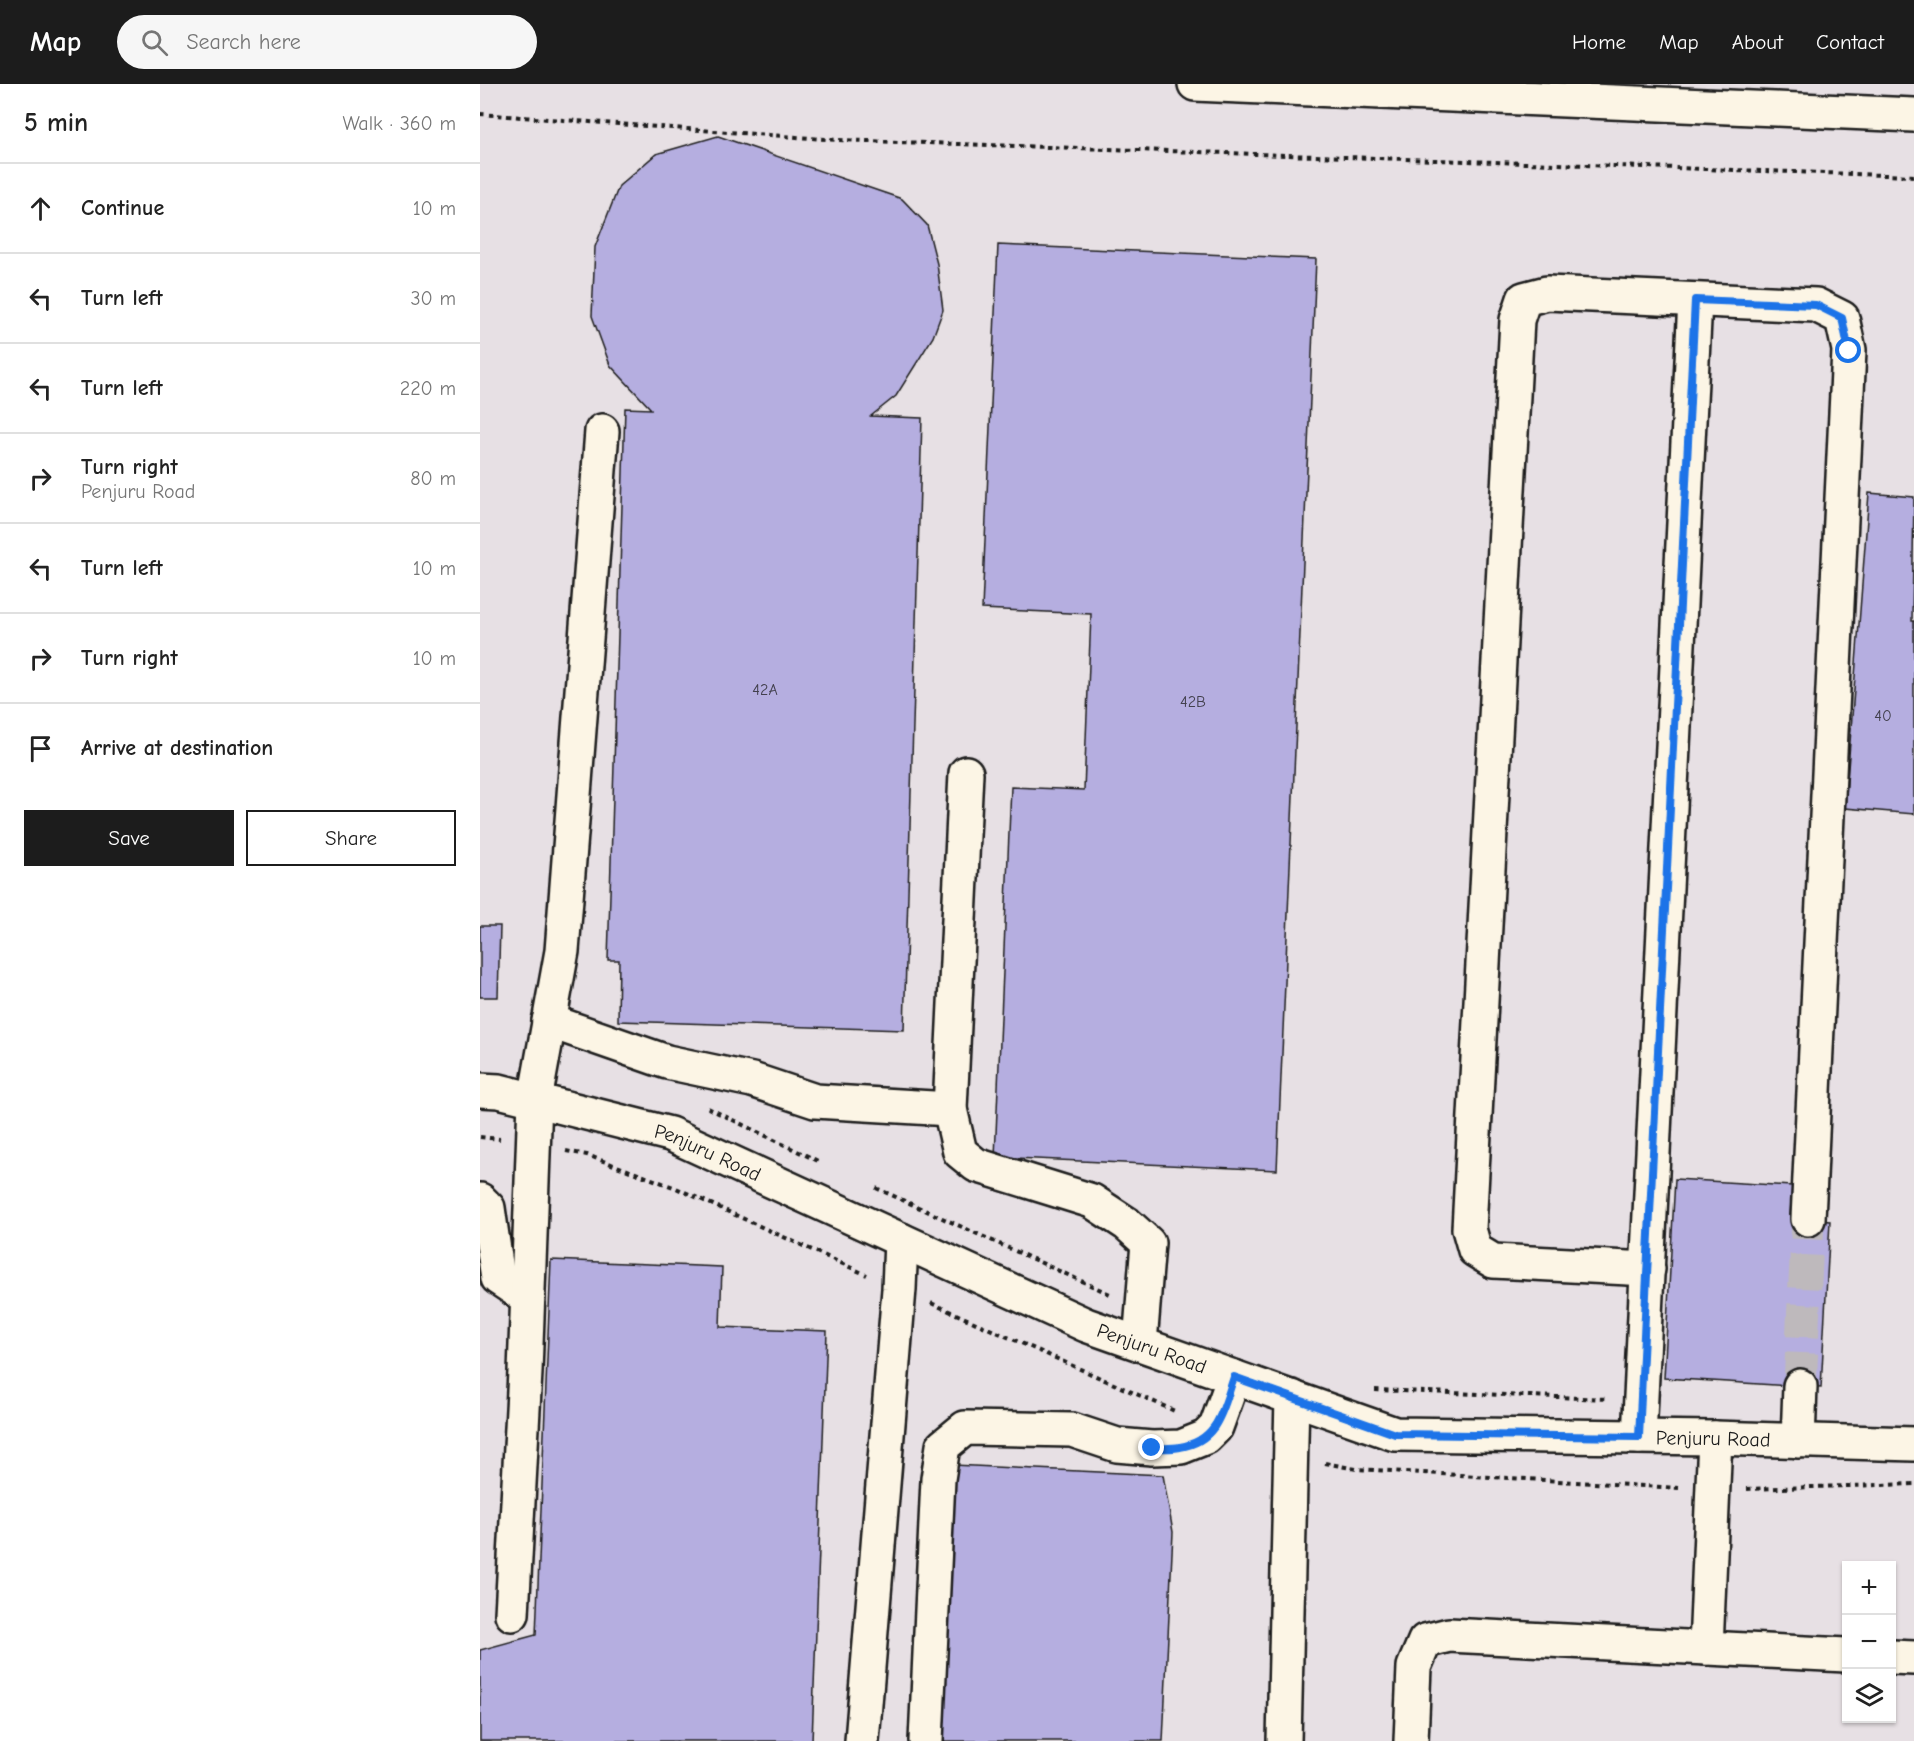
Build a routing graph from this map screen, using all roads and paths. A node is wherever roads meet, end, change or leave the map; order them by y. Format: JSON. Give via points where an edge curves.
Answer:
{"nodes":[{"id":1,"x":1196,"y":84,"type":"edge"},
{"id":2,"x":480,"y":114,"type":"edge"},
{"id":3,"x":1914,"y":115,"type":"edge"},
{"id":4,"x":1914,"y":176,"type":"edge"},
{"id":5,"x":1695,"y":300,"type":"junction"},
{"id":6,"x":602,"y":431,"type":"dead end"},
{"id":7,"x":966,"y":773,"type":"dead end"},
{"id":8,"x":549,"y":1021,"type":"junction"},
{"id":9,"x":489,"y":1090,"type":"edge"},
{"id":10,"x":535,"y":1100,"type":"junction"},
{"id":11,"x":701,"y":1104,"type":"dead end"},
{"id":12,"x":950,"y":1109,"type":"junction"},
{"id":13,"x":825,"y":1165,"type":"dead end"},
{"id":14,"x":866,"y":1184,"type":"dead end"},
{"id":15,"x":480,"y":1200,"type":"edge"},
{"id":16,"x":1808,"y":1219,"type":"tunnel mouth"},
{"id":17,"x":901,"y":1240,"type":"junction"},
{"id":18,"x":1648,"y":1269,"type":"junction"},
{"id":19,"x":528,"y":1298,"type":"junction"},
{"id":20,"x":1143,"y":1309,"type":"junction"},
{"id":21,"x":1140,"y":1343,"type":"junction"},
{"id":22,"x":1234,"y":1377,"type":"junction"},
{"id":23,"x":1800,"y":1386,"type":"tunnel mouth"},
{"id":24,"x":1367,"y":1389,"type":"dead end"},
{"id":25,"x":1292,"y":1397,"type":"junction"},
{"id":26,"x":1641,"y":1401,"type":"junction"},
{"id":27,"x":1639,"y":1437,"type":"junction"},
{"id":28,"x":1715,"y":1438,"type":"junction"},
{"id":29,"x":1798,"y":1441,"type":"junction"},
{"id":30,"x":1914,"y":1444,"type":"edge"},
{"id":31,"x":512,"y":1614,"type":"dead end"},
{"id":32,"x":1706,"y":1648,"type":"junction"},
{"id":33,"x":1842,"y":1655,"type":"edge"},
{"id":34,"x":1896,"y":1657,"type":"edge"},
{"id":35,"x":1914,"y":1658,"type":"edge"},
{"id":36,"x":862,"y":1741,"type":"edge"},
{"id":37,"x":926,"y":1741,"type":"edge"},
{"id":38,"x":1284,"y":1741,"type":"edge"},
{"id":39,"x":1411,"y":1741,"type":"edge"}],
"edges":[{"from":1,"to":3,"type":"street"},
{"from":2,"to":4,"type":"path","via":[[838,140]]},
{"from":5,"to":16,"type":"street","via":[[1816,305],[1842,318],[1849,351]]},
{"from":5,"to":18,"type":"street"},
{"from":5,"to":18,"type":"street","via":[[1547,293],[1524,299],[1517,320],[1469,1229],[1475,1250],[1493,1261]]},
{"from":6,"to":8,"type":"street","via":[[562,951]]},
{"from":7,"to":12,"type":"street"},
{"from":8,"to":10,"type":"street"},
{"from":8,"to":12,"type":"street","via":[[666,1062],[752,1080],[815,1101]]},
{"from":9,"to":10,"type":"street","name":"Penjuru Road"},
{"from":10,"to":17,"type":"street","name":"Penjuru Road","via":[[670,1134]]},
{"from":10,"to":19,"type":"street"},
{"from":11,"to":13,"type":"path"},
{"from":12,"to":20,"type":"street","via":[[960,1152],[976,1165],[1092,1201],[1148,1243]]},
{"from":14,"to":20,"type":"path"},
{"from":15,"to":19,"type":"street","via":[[488,1208],[498,1278]]},
{"from":17,"to":21,"type":"street","name":"Penjuru Road","via":[[1086,1324]]},
{"from":17,"to":36,"type":"street"},
{"from":18,"to":26,"type":"street"},
{"from":19,"to":31,"type":"street"},
{"from":20,"to":21,"type":"street"},
{"from":21,"to":22,"type":"street","name":"Penjuru Road"},
{"from":22,"to":25,"type":"street","name":"Penjuru Road"},
{"from":22,"to":37,"type":"street","via":[[1216,1427],[1206,1437],[1181,1447],[1117,1445],[1072,1430],[965,1428],[943,1446],[938,1479]]},
{"from":23,"to":29,"type":"street"},
{"from":24,"to":26,"type":"path"},
{"from":25,"to":27,"type":"street","name":"Penjuru Road","via":[[1395,1434]]},
{"from":25,"to":38,"type":"street"},
{"from":26,"to":27,"type":"street"},
{"from":27,"to":28,"type":"street","name":"Penjuru Road"},
{"from":28,"to":29,"type":"street","name":"Penjuru Road"},
{"from":28,"to":32,"type":"street"},
{"from":29,"to":30,"type":"street","name":"Penjuru Road"},
{"from":32,"to":33,"type":"street"},
{"from":32,"to":39,"type":"street","via":[[1449,1635],[1425,1641],[1414,1667]]},
{"from":34,"to":35,"type":"street"}]}
